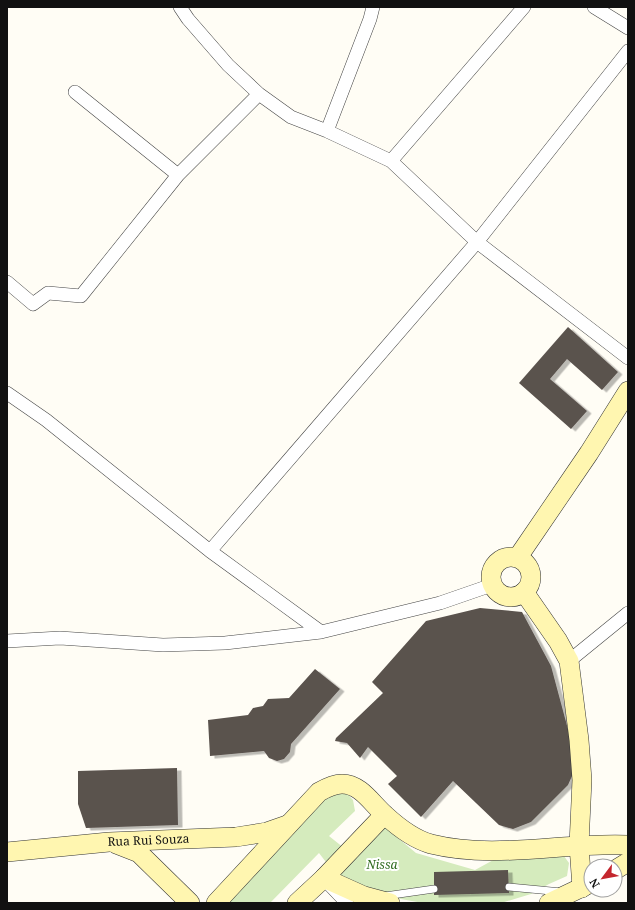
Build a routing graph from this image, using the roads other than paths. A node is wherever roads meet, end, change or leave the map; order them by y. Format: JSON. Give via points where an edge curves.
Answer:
{"nodes":[{"id":1,"x":180,"y":7,"type":"edge"},
{"id":2,"x":373,"y":7,"type":"edge"},
{"id":3,"x":524,"y":7,"type":"edge"},
{"id":4,"x":594,"y":7,"type":"edge"},
{"id":5,"x":628,"y":28,"type":"edge"},
{"id":6,"x":628,"y":51,"type":"edge"},
{"id":7,"x":75,"y":92,"type":"dead end"},
{"id":8,"x":259,"y":94,"type":"junction"},
{"id":9,"x":327,"y":131,"type":"junction"},
{"id":10,"x":391,"y":161,"type":"junction"},
{"id":11,"x":178,"y":175,"type":"junction"},
{"id":12,"x":477,"y":242,"type":"junction"},
{"id":13,"x":7,"y":282,"type":"edge"},
{"id":14,"x":628,"y":358,"type":"edge"},
{"id":15,"x":628,"y":391,"type":"edge"},
{"id":16,"x":7,"y":393,"type":"edge"},
{"id":17,"x":210,"y":551,"type":"junction"},
{"id":18,"x":518,"y":557,"type":"junction"},
{"id":19,"x":492,"y":585,"type":"junction"},
{"id":20,"x":524,"y":592,"type":"junction"},
{"id":21,"x":628,"y":613,"type":"edge"},
{"id":22,"x":320,"y":632,"type":"junction"},
{"id":23,"x":7,"y":641,"type":"edge"},
{"id":24,"x":569,"y":661,"type":"junction"},
{"id":25,"x":384,"y":815,"type":"junction"},
{"id":26,"x":289,"y":825,"type":"junction"},
{"id":27,"x":109,"y":842,"type":"junction"},
{"id":28,"x":628,"y":845,"type":"edge"},
{"id":29,"x":579,"y":846,"type":"junction"},
{"id":30,"x":7,"y":852,"type":"edge"},
{"id":31,"x":324,"y":878,"type":"junction"},
{"id":32,"x":509,"y":887,"type":"dead end"},
{"id":33,"x":582,"y":888,"type":"edge"},
{"id":34,"x":434,"y":889,"type":"dead end"},
{"id":35,"x":371,"y":898,"type":"junction"},
{"id":36,"x":553,"y":902,"type":"edge"},
{"id":37,"x":190,"y":903,"type":"edge"},
{"id":38,"x":216,"y":903,"type":"edge"},
{"id":39,"x":297,"y":903,"type":"edge"},
{"id":40,"x":347,"y":903,"type":"edge"},
{"id":41,"x":390,"y":903,"type":"edge"}],
"edges":[{"from":1,"to":8,"type":"street","via":[[228,65]]},
{"from":2,"to":9,"type":"street"},
{"from":3,"to":10,"type":"street"},
{"from":4,"to":5,"type":"street"},
{"from":6,"to":12,"type":"street"},
{"from":7,"to":11,"type":"street"},
{"from":8,"to":9,"type":"street","via":[[291,117]]},
{"from":8,"to":11,"type":"street"},
{"from":9,"to":10,"type":"street"},
{"from":10,"to":12,"type":"street"},
{"from":11,"to":13,"type":"street","via":[[81,296],[48,294],[33,304]]},
{"from":12,"to":14,"type":"street"},
{"from":12,"to":17,"type":"street"},
{"from":15,"to":18,"type":"main road"},
{"from":16,"to":17,"type":"street","via":[[46,420]]},
{"from":17,"to":22,"type":"street"},
{"from":18,"to":19,"type":"main road","via":[[504,557],[493,565],[490,572]]},
{"from":18,"to":20,"type":"main road","via":[[524,561],[531,573],[531,580]]},
{"from":19,"to":20,"type":"main road","via":[[501,595],[507,597]]},
{"from":19,"to":22,"type":"street","via":[[440,604]]},
{"from":20,"to":24,"type":"main road"},
{"from":21,"to":24,"type":"street"},
{"from":22,"to":23,"type":"street","via":[[225,643],[163,645],[60,638]]},
{"from":24,"to":29,"type":"main road","via":[[582,780]]},
{"from":25,"to":26,"type":"main road","via":[[358,789],[343,784],[332,785],[319,792]]},
{"from":25,"to":29,"type":"main road","via":[[416,838],[449,847],[492,851]]},
{"from":25,"to":31,"type":"main road"},
{"from":26,"to":27,"type":"main road","name":"Rua Rui Souza","via":[[236,837]]},
{"from":26,"to":38,"type":"main road"},
{"from":27,"to":30,"type":"main road","name":"Rua Rui Souza"},
{"from":27,"to":37,"type":"main road","via":[[139,853]]},
{"from":28,"to":29,"type":"main road"},
{"from":29,"to":33,"type":"main road"},
{"from":31,"to":35,"type":"main road"},
{"from":31,"to":39,"type":"main road"},
{"from":31,"to":40,"type":"street"},
{"from":32,"to":33,"type":"lane"},
{"from":33,"to":36,"type":"main road"},
{"from":34,"to":35,"type":"lane"},
{"from":35,"to":41,"type":"main road"}]}
